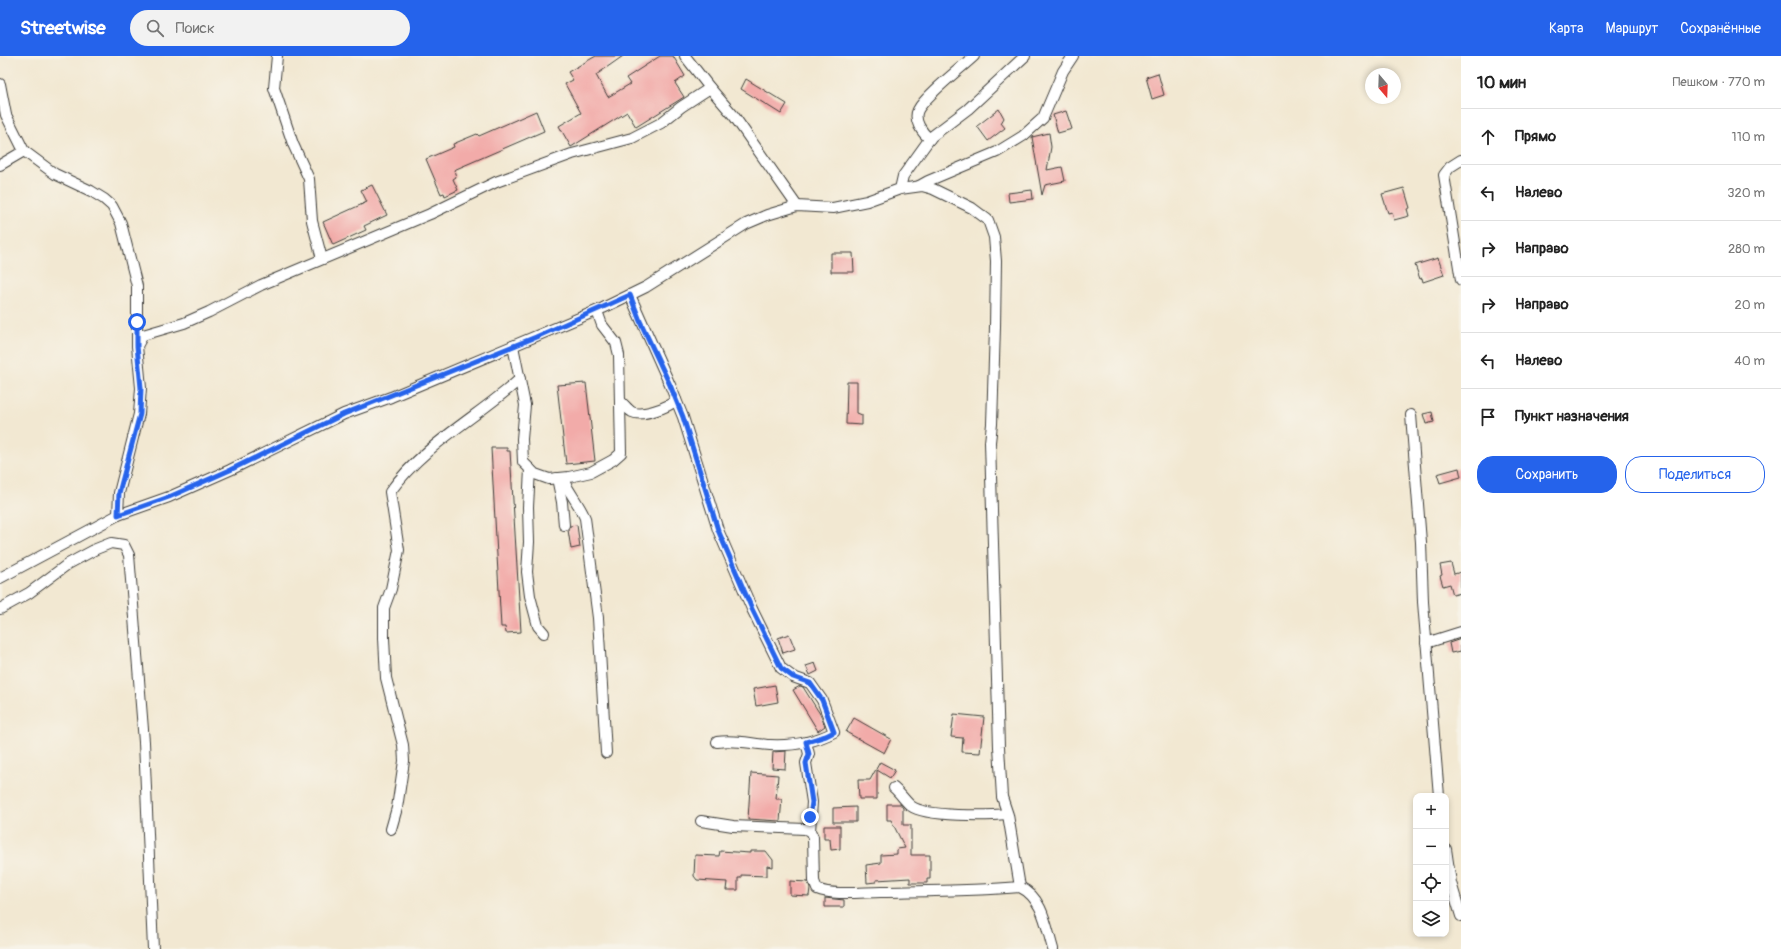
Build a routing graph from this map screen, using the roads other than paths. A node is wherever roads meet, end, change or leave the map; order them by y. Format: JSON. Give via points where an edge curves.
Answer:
{"nodes":[{"id":1,"x":277,"y":56,"type":"edge"},
{"id":2,"x":685,"y":56,"type":"edge"},
{"id":3,"x":974,"y":56,"type":"edge"},
{"id":4,"x":1025,"y":56,"type":"edge"},
{"id":5,"x":1073,"y":56,"type":"edge"},
{"id":6,"x":0,"y":84,"type":"edge"},
{"id":7,"x":710,"y":88,"type":"junction"},
{"id":8,"x":930,"y":139,"type":"junction"},
{"id":9,"x":24,"y":151,"type":"junction"},
{"id":10,"x":1461,"y":160,"type":"edge"},
{"id":11,"x":0,"y":165,"type":"edge"},
{"id":12,"x":919,"y":186,"type":"junction"},
{"id":13,"x":900,"y":189,"type":"junction"},
{"id":14,"x":797,"y":206,"type":"junction"},
{"id":15,"x":322,"y":259,"type":"junction"},
{"id":16,"x":1461,"y":280,"type":"edge"},
{"id":17,"x":630,"y":295,"type":"junction"},
{"id":18,"x":597,"y":311,"type":"junction"},
{"id":19,"x":140,"y":331,"type":"junction"},
{"id":20,"x":513,"y":346,"type":"junction"},
{"id":21,"x":520,"y":379,"type":"junction"},
{"id":22,"x":676,"y":400,"type":"junction"},
{"id":23,"x":620,"y":401,"type":"junction"},
{"id":24,"x":1411,"y":415,"type":"dead end"},
{"id":25,"x":530,"y":469,"type":"junction"},
{"id":26,"x":559,"y":478,"type":"junction"},
{"id":27,"x":118,"y":515,"type":"junction"},
{"id":28,"x":564,"y":525,"type":"dead end"},
{"id":29,"x":0,"y":578,"type":"edge"},
{"id":30,"x":0,"y":609,"type":"edge"},
{"id":31,"x":1461,"y":632,"type":"edge"},
{"id":32,"x":544,"y":633,"type":"dead end"},
{"id":33,"x":1426,"y":643,"type":"junction"},
{"id":34,"x":717,"y":742,"type":"dead end"},
{"id":35,"x":806,"y":742,"type":"junction"},
{"id":36,"x":606,"y":753,"type":"dead end"},
{"id":37,"x":894,"y":788,"type":"dead end"},
{"id":38,"x":1439,"y":793,"type":"edge"},
{"id":39,"x":1007,"y":814,"type":"junction"},
{"id":40,"x":701,"y":821,"type":"dead end"},
{"id":41,"x":391,"y":829,"type":"dead end"},
{"id":42,"x":810,"y":831,"type":"junction"},
{"id":43,"x":1448,"y":865,"type":"edge"},
{"id":44,"x":1020,"y":887,"type":"junction"},
{"id":45,"x":1461,"y":916,"type":"edge"},
{"id":46,"x":153,"y":949,"type":"edge"},
{"id":47,"x":1053,"y":949,"type":"edge"}],
"edges":[{"from":1,"to":15,"type":"street","via":[[274,88],[293,144],[310,179],[312,221]]},
{"from":2,"to":7,"type":"street"},
{"from":3,"to":8,"type":"street","via":[[929,97],[918,111],[917,121],[923,133]]},
{"from":4,"to":8,"type":"street","via":[[968,110]]},
{"from":5,"to":12,"type":"street","via":[[1063,71],[1043,118],[1023,136],[996,152]]},
{"from":6,"to":9,"type":"street","via":[[6,115]]},
{"from":7,"to":14,"type":"street","via":[[734,116]]},
{"from":7,"to":15,"type":"street","via":[[661,123],[632,138],[572,154],[496,182],[430,214]]},
{"from":8,"to":13,"type":"street","via":[[903,176]]},
{"from":9,"to":11,"type":"street"},
{"from":9,"to":19,"type":"street","via":[[55,174],[91,191],[112,206],[121,223],[137,286],[136,306]]},
{"from":10,"to":16,"type":"street","via":[[1450,167],[1444,175]]},
{"from":12,"to":13,"type":"street"},
{"from":12,"to":39,"type":"street","via":[[933,189],[972,208],[988,220],[994,237],[996,261],[990,442],[997,718],[1002,796]]},
{"from":13,"to":14,"type":"street","via":[[867,201],[833,208]]},
{"from":14,"to":17,"type":"street","via":[[746,224],[665,276]]},
{"from":15,"to":19,"type":"street","via":[[261,285],[184,323]]},
{"from":17,"to":18,"type":"street"},
{"from":17,"to":22,"type":"street"},
{"from":18,"to":20,"type":"street"},
{"from":18,"to":23,"type":"street","via":[[602,325],[616,343],[619,355]]},
{"from":19,"to":27,"type":"street","via":[[137,346],[141,388],[140,414],[119,493]]},
{"from":20,"to":21,"type":"street"},
{"from":20,"to":27,"type":"street","via":[[344,414],[230,470],[169,497]]},
{"from":21,"to":25,"type":"street","via":[[525,405],[523,462]]},
{"from":21,"to":41,"type":"street","via":[[437,443],[400,478],[390,492],[399,550],[384,608],[386,678],[403,745],[404,761]]},
{"from":22,"to":23,"type":"street","via":[[671,405],[641,412],[632,412]]},
{"from":22,"to":35,"type":"street","via":[[705,483],[718,530],[752,609],[781,668],[793,677],[810,683],[827,712],[834,732]]},
{"from":23,"to":26,"type":"street","via":[[621,453],[592,472]]},
{"from":24,"to":33,"type":"street"},
{"from":25,"to":26,"type":"street","via":[[535,474],[549,479]]},
{"from":25,"to":32,"type":"street","via":[[527,572],[538,626]]},
{"from":26,"to":28,"type":"street"},
{"from":26,"to":36,"type":"street","via":[[585,518],[598,618]]},
{"from":27,"to":29,"type":"street"},
{"from":30,"to":46,"type":"street","via":[[29,593],[68,564],[101,547],[111,543],[124,545],[129,554],[144,742]]},
{"from":31,"to":33,"type":"street"},
{"from":33,"to":38,"type":"street"},
{"from":34,"to":35,"type":"street","via":[[727,740],[771,745]]},
{"from":35,"to":42,"type":"street","via":[[809,754],[806,763],[812,802]]},
{"from":37,"to":39,"type":"street","via":[[912,806],[924,812]]},
{"from":39,"to":44,"type":"street"},
{"from":40,"to":42,"type":"street","via":[[733,826]]},
{"from":42,"to":44,"type":"street","via":[[813,837],[814,881],[817,889],[824,892],[994,890]]},
{"from":43,"to":45,"type":"street"},
{"from":44,"to":47,"type":"street","via":[[1039,905]]}]}
